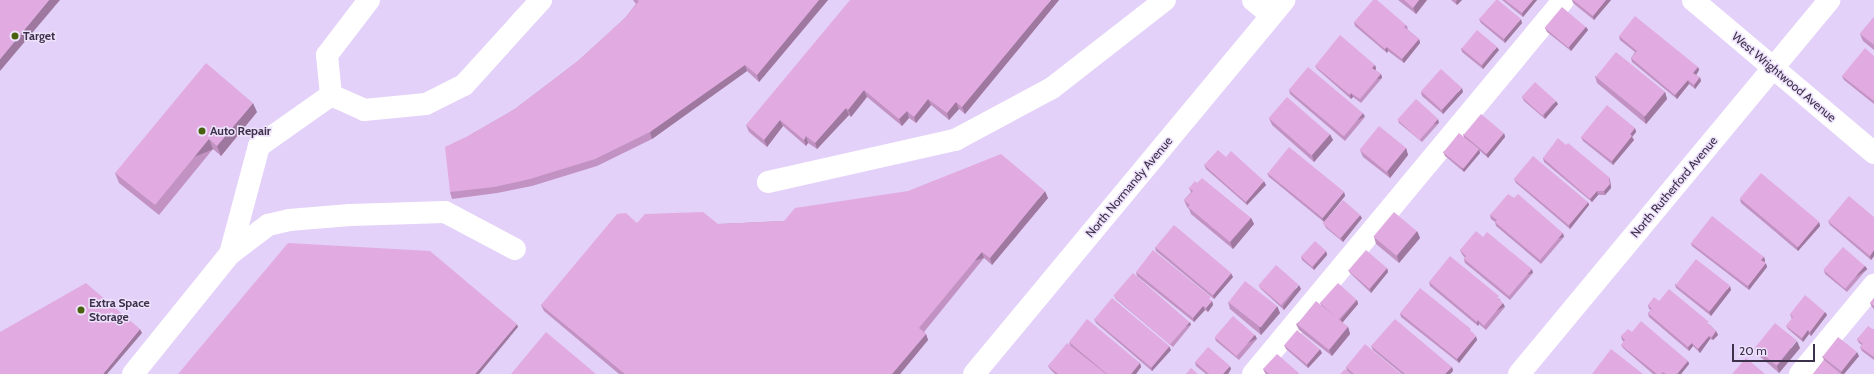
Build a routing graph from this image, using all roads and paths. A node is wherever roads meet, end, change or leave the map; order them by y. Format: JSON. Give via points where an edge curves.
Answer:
{"nodes":[{"id":1,"x":368,"y":0,"type":"edge"},
{"id":2,"x":541,"y":0,"type":"edge"},
{"id":3,"x":1165,"y":0,"type":"edge"},
{"id":4,"x":1253,"y":0,"type":"edge"},
{"id":5,"x":1563,"y":0,"type":"edge"},
{"id":6,"x":1693,"y":0,"type":"edge"},
{"id":7,"x":1829,"y":0,"type":"edge"},
{"id":8,"x":1278,"y":8,"type":"edge"},
{"id":9,"x":1773,"y":68,"type":"junction"},
{"id":10,"x":331,"y":95,"type":"junction"},
{"id":11,"x":1874,"y":153,"type":"edge"},
{"id":12,"x":768,"y":182,"type":"dead end"},
{"id":13,"x":516,"y":249,"type":"dead end"},
{"id":14,"x":230,"y":254,"type":"junction"},
{"id":15,"x":1874,"y":285,"type":"edge"},
{"id":16,"x":133,"y":374,"type":"edge"},
{"id":17,"x":974,"y":374,"type":"edge"},
{"id":18,"x":1253,"y":374,"type":"edge"},
{"id":19,"x":1519,"y":374,"type":"edge"},
{"id":20,"x":1800,"y":374,"type":"edge"}],
"edges":[{"from":1,"to":10,"type":"street","via":[[327,55]]},
{"from":2,"to":10,"type":"street","via":[[464,85],[426,104],[364,110]]},
{"from":3,"to":12,"type":"street","via":[[1052,88],[955,140]]},
{"from":4,"to":8,"type":"street"},
{"from":5,"to":18,"type":"street"},
{"from":6,"to":9,"type":"street","name":"West Wrightwood Avenue"},
{"from":7,"to":9,"type":"street","name":"North Rutherford Avenue"},
{"from":8,"to":17,"type":"street","name":"North Normandy Avenue"},
{"from":9,"to":11,"type":"street","name":"West Wrightwood Avenue"},
{"from":9,"to":19,"type":"street","name":"North Rutherford Avenue"},
{"from":10,"to":14,"type":"street","via":[[259,146]]},
{"from":13,"to":14,"type":"street","via":[[445,212],[350,214],[289,220],[268,225]]},
{"from":14,"to":16,"type":"street"},
{"from":15,"to":20,"type":"street"}]}
